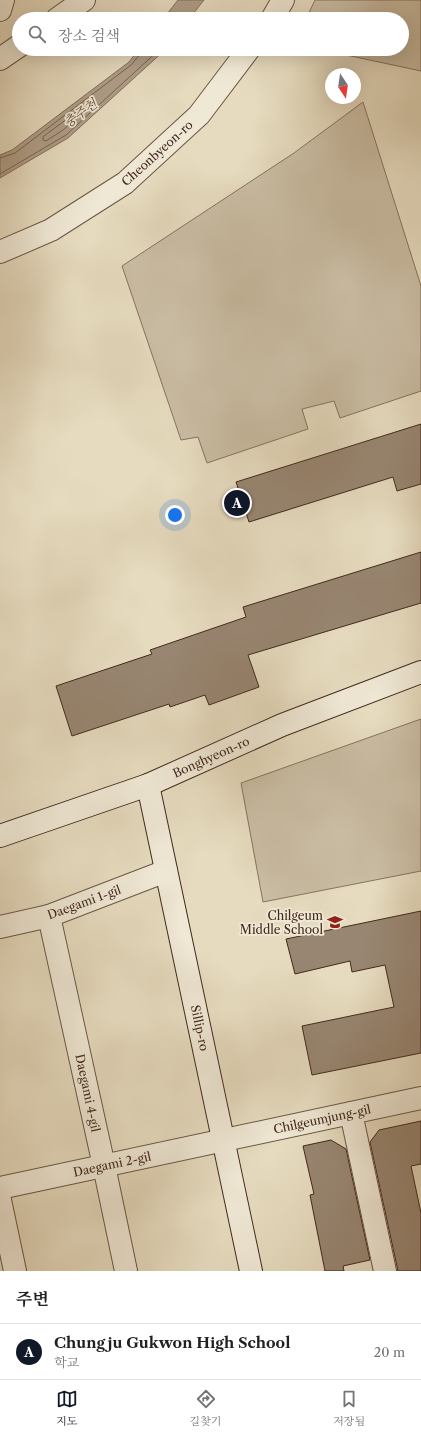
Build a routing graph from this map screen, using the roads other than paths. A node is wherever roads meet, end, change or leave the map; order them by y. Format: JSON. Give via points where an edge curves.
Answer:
{"nodes":[{"id":1,"x":3,"y":0,"type":"edge"},
{"id":2,"x":84,"y":0,"type":"edge"},
{"id":3,"x":283,"y":0,"type":"edge"},
{"id":4,"x":0,"y":10,"type":"edge"},
{"id":5,"x":67,"y":12,"type":"edge"},
{"id":6,"x":276,"y":12,"type":"edge"},
{"id":7,"x":12,"y":51,"type":"edge"},
{"id":8,"x":244,"y":56,"type":"edge"},
{"id":9,"x":0,"y":59,"type":"edge"},
{"id":10,"x":0,"y":252,"type":"edge"},
{"id":11,"x":421,"y":672,"type":"edge"},
{"id":12,"x":148,"y":785,"type":"junction"},
{"id":13,"x":0,"y":836,"type":"edge"},
{"id":14,"x":166,"y":871,"type":"junction"},
{"id":15,"x":49,"y":916,"type":"junction"},
{"id":16,"x":0,"y":927,"type":"edge"},
{"id":17,"x":421,"y":1098,"type":"edge"},
{"id":18,"x":351,"y":1113,"type":"junction"},
{"id":19,"x":223,"y":1140,"type":"junction"},
{"id":20,"x":104,"y":1166,"type":"junction"},
{"id":21,"x":0,"y":1188,"type":"edge"},
{"id":22,"x":0,"y":1200,"type":"edge"},
{"id":23,"x":15,"y":1271,"type":"edge"},
{"id":24,"x":126,"y":1271,"type":"edge"},
{"id":25,"x":251,"y":1271,"type":"edge"},
{"id":26,"x":385,"y":1271,"type":"edge"}],
"edges":[{"from":1,"to":4,"type":"street"},
{"from":2,"to":5,"type":"street"},
{"from":3,"to":6,"type":"street"},
{"from":7,"to":9,"type":"street"},
{"from":8,"to":10,"type":"street","name":"Cheonbyeon-ro","via":[[199,115],[125,183],[51,230]]},
{"from":11,"to":12,"type":"street","name":"Bonghyeon-ro","via":[[282,725]]},
{"from":12,"to":13,"type":"street","name":"Bonghyeon-ro"},
{"from":12,"to":14,"type":"street","name":"Sillip-ro"},
{"from":14,"to":15,"type":"street","name":"Daegami 1-gil"},
{"from":14,"to":19,"type":"street","name":"Sillip-ro"},
{"from":15,"to":16,"type":"street","name":"Daegami 1-gil"},
{"from":15,"to":20,"type":"street","name":"Daegami 4-gil"},
{"from":17,"to":18,"type":"street","name":"Chilgeumjung-gil"},
{"from":18,"to":19,"type":"street","name":"Chilgeumjung-gil"},
{"from":18,"to":26,"type":"street"},
{"from":19,"to":20,"type":"street","name":"Daegami 2-gil"},
{"from":19,"to":25,"type":"street","name":"Sillip-ro"},
{"from":20,"to":21,"type":"street","name":"Daegami 2-gil"},
{"from":20,"to":24,"type":"street","name":"Daegami 4-gil"},
{"from":22,"to":23,"type":"street"}]}
